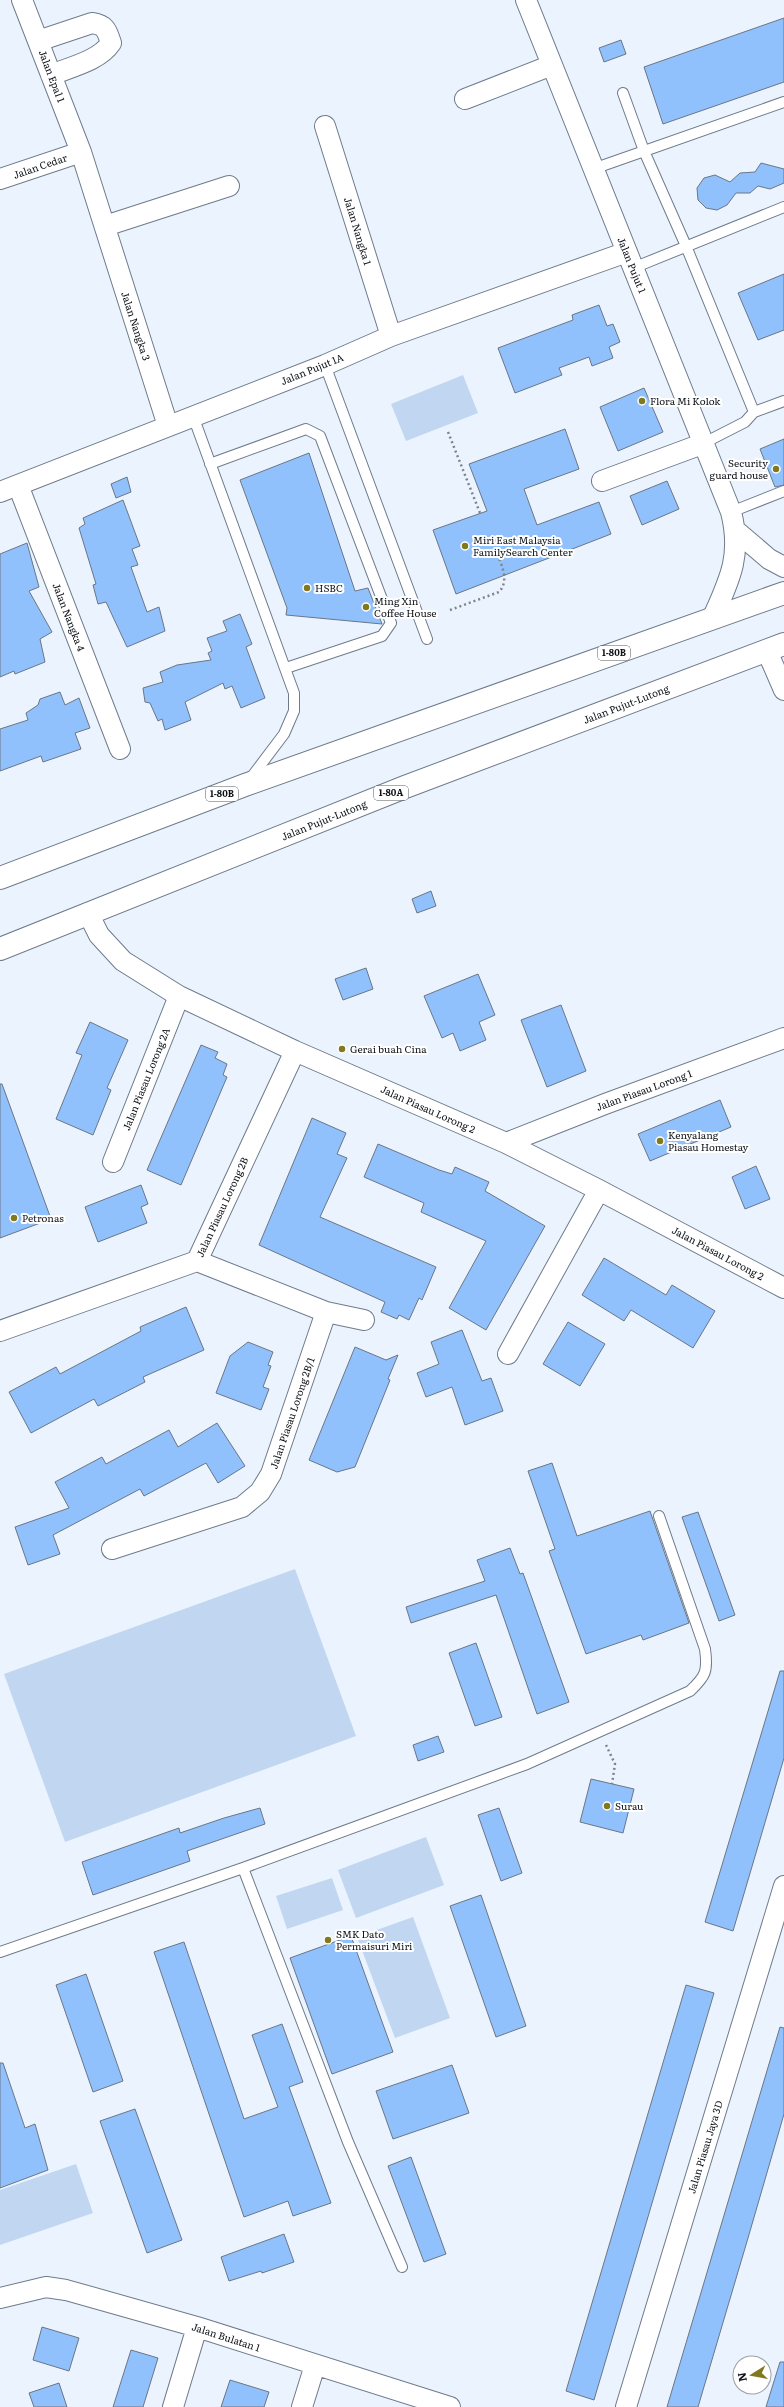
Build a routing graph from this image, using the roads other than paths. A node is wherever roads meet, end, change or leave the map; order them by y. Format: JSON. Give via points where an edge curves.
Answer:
{"nodes":[{"id":1,"x":22,"y":0,"type":"edge"},
{"id":2,"x":526,"y":0,"type":"edge"},
{"id":3,"x":38,"y":41,"type":"junction"},
{"id":4,"x":552,"y":65,"type":"junction"},
{"id":5,"x":51,"y":75,"type":"junction"},
{"id":6,"x":623,"y":93,"type":"dead end"},
{"id":7,"x":465,"y":99,"type":"dead end"},
{"id":8,"x":784,"y":102,"type":"edge"},
{"id":9,"x":325,"y":126,"type":"dead end"},
{"id":10,"x":644,"y":151,"type":"junction"},
{"id":11,"x":81,"y":152,"type":"junction"},
{"id":12,"x":593,"y":169,"type":"junction"},
{"id":13,"x":0,"y":179,"type":"edge"},
{"id":14,"x":229,"y":186,"type":"dead end"},
{"id":15,"x":784,"y":208,"type":"edge"},
{"id":16,"x":104,"y":226,"type":"junction"},
{"id":17,"x":686,"y":246,"type":"junction"},
{"id":18,"x":630,"y":260,"type":"junction"},
{"id":19,"x":390,"y":336,"type":"junction"},
{"id":20,"x":325,"y":365,"type":"junction"},
{"id":21,"x":784,"y":400,"type":"edge"},
{"id":22,"x":754,"y":412,"type":"junction"},
{"id":23,"x":193,"y":416,"type":"junction"},
{"id":24,"x":168,"y":426,"type":"junction"},
{"id":25,"x":702,"y":444,"type":"junction"},
{"id":26,"x":210,"y":464,"type":"junction"},
{"id":27,"x":602,"y":481,"type":"dead end"},
{"id":28,"x":18,"y":485,"type":"junction"},
{"id":29,"x":784,"y":491,"type":"edge"},
{"id":30,"x":0,"y":492,"type":"edge"},
{"id":31,"x":733,"y":521,"type":"junction"},
{"id":32,"x":784,"y":567,"type":"edge"},
{"id":33,"x":784,"y":593,"type":"edge"},
{"id":34,"x":713,"y":617,"type":"junction"},
{"id":35,"x":427,"y":639,"type":"dead end"},
{"id":36,"x":776,"y":648,"type":"edge"},
{"id":37,"x":286,"y":668,"type":"junction"},
{"id":38,"x":784,"y":690,"type":"edge"},
{"id":39,"x":120,"y":749,"type":"dead end"},
{"id":40,"x":245,"y":785,"type":"junction"},
{"id":41,"x":0,"y":878,"type":"edge"},
{"id":42,"x":88,"y":913,"type":"junction"},
{"id":43,"x":0,"y":949,"type":"edge"},
{"id":44,"x":179,"y":996,"type":"junction"},
{"id":45,"x":784,"y":1038,"type":"edge"},
{"id":46,"x":294,"y":1051,"type":"junction"},
{"id":47,"x":506,"y":1143,"type":"junction"},
{"id":48,"x":113,"y":1162,"type":"dead end"},
{"id":49,"x":599,"y":1190,"type":"junction"},
{"id":50,"x":197,"y":1261,"type":"junction"},
{"id":51,"x":784,"y":1288,"type":"edge"},
{"id":52,"x":326,"y":1312,"type":"junction"},
{"id":53,"x":364,"y":1320,"type":"dead end"},
{"id":54,"x":0,"y":1331,"type":"edge"},
{"id":55,"x":508,"y":1354,"type":"dead end"},
{"id":56,"x":659,"y":1516,"type":"dead end"},
{"id":57,"x":112,"y":1549,"type":"dead end"},
{"id":58,"x":243,"y":1868,"type":"junction"},
{"id":59,"x":784,"y":1886,"type":"edge"},
{"id":60,"x":0,"y":1952,"type":"edge"},
{"id":61,"x":402,"y":2267,"type":"dead end"},
{"id":62,"x":0,"y":2298,"type":"edge"},
{"id":63,"x":197,"y":2327,"type":"junction"},
{"id":64,"x":315,"y":2365,"type":"junction"},
{"id":65,"x":173,"y":2407,"type":"edge"},
{"id":66,"x":302,"y":2407,"type":"edge"},
{"id":67,"x":450,"y":2407,"type":"edge"},
{"id":68,"x":626,"y":2407,"type":"edge"}],
"edges":[{"from":1,"to":3,"type":"street","name":"Jalan Epal 1"},
{"from":2,"to":4,"type":"street","name":"Jalan Pujut 1"},
{"from":3,"to":5,"type":"street","name":"Jalan Epal 1"},
{"from":3,"to":5,"type":"street","via":[[92,23],[101,24],[107,29],[111,43],[99,56]]},
{"from":4,"to":7,"type":"street"},
{"from":4,"to":12,"type":"street","name":"Jalan Pujut 1"},
{"from":5,"to":11,"type":"street","name":"Jalan Epal 1"},
{"from":6,"to":10,"type":"lane"},
{"from":8,"to":10,"type":"lane"},
{"from":9,"to":19,"type":"street","name":"Jalan Nangka 1"},
{"from":10,"to":12,"type":"lane"},
{"from":10,"to":17,"type":"lane"},
{"from":11,"to":13,"type":"street","name":"Jalan Cedar"},
{"from":11,"to":16,"type":"street","name":"Jalan Nangka 3"},
{"from":12,"to":18,"type":"street","name":"Jalan Pujut 1"},
{"from":14,"to":16,"type":"street"},
{"from":15,"to":17,"type":"lane"},
{"from":16,"to":24,"type":"street","name":"Jalan Nangka 3"},
{"from":17,"to":18,"type":"lane"},
{"from":17,"to":22,"type":"lane"},
{"from":18,"to":19,"type":"street","name":"Jalan Pujut 1A"},
{"from":18,"to":25,"type":"street","name":"Jalan Pujut 1"},
{"from":19,"to":20,"type":"street","name":"Jalan Pujut 1A"},
{"from":20,"to":23,"type":"street","name":"Jalan Pujut 1A"},
{"from":20,"to":35,"type":"lane"},
{"from":21,"to":22,"type":"lane"},
{"from":22,"to":25,"type":"lane","via":[[745,422]]},
{"from":23,"to":24,"type":"street","name":"Jalan Pujut 1A"},
{"from":23,"to":26,"type":"lane"},
{"from":24,"to":28,"type":"street","name":"Jalan Pujut 1A"},
{"from":25,"to":27,"type":"street"},
{"from":25,"to":31,"type":"street","name":"Jalan Pujut 1"},
{"from":26,"to":37,"type":"lane"},
{"from":26,"to":37,"type":"lane","via":[[306,429],[320,436],[391,623],[382,636]]},
{"from":28,"to":30,"type":"street","name":"Jalan Pujut 1A"},
{"from":28,"to":39,"type":"street","name":"Jalan Nangka 4"},
{"from":29,"to":31,"type":"lane"},
{"from":31,"to":32,"type":"street","name":"Jalan Pujut 1","via":[[769,559]]},
{"from":31,"to":34,"type":"street","name":"Jalan Pujut 1","via":[[733,571]]},
{"from":33,"to":34,"type":"highway","number":"1-80B"},
{"from":34,"to":40,"type":"highway","number":"1-80B"},
{"from":36,"to":38,"type":"street"},
{"from":36,"to":42,"type":"highway","name":"Jalan Pujut-Lutong","number":"1-80A","via":[[405,787]]},
{"from":37,"to":40,"type":"lane","via":[[294,693],[294,711],[284,734]]},
{"from":40,"to":41,"type":"highway","number":"1-80B"},
{"from":42,"to":43,"type":"highway","name":"Jalan Pujut-Lutong","number":"1-80A"},
{"from":42,"to":44,"type":"street","name":"Jalan Piasau Lorong 2","via":[[99,935],[123,960]]},
{"from":44,"to":46,"type":"street","name":"Jalan Piasau Lorong 2"},
{"from":44,"to":48,"type":"street","name":"Jalan Piasau Lorong 2A"},
{"from":45,"to":47,"type":"street","name":"Jalan Piasau Lorong 1"},
{"from":46,"to":47,"type":"street","name":"Jalan Piasau Lorong 2"},
{"from":46,"to":50,"type":"street","name":"Jalan Piasau Lorong 2B"},
{"from":47,"to":49,"type":"street","name":"Jalan Piasau Lorong 2"},
{"from":49,"to":51,"type":"street","name":"Jalan Piasau Lorong 2"},
{"from":49,"to":55,"type":"street"},
{"from":50,"to":52,"type":"street"},
{"from":50,"to":54,"type":"street","name":"Jalan Piasau Lorong 2B"},
{"from":52,"to":53,"type":"street"},
{"from":52,"to":57,"type":"street","name":"Jalan Piasau Lorong 2B/1","via":[[271,1474],[260,1492],[242,1507]]},
{"from":56,"to":58,"type":"lane","via":[[706,1649],[707,1665],[703,1678],[690,1691],[527,1764]]},
{"from":58,"to":60,"type":"lane"},
{"from":58,"to":61,"type":"lane","via":[[348,2142]]},
{"from":59,"to":68,"type":"street","name":"Jalan Piasau Jaya 3D"},
{"from":62,"to":63,"type":"street","name":"Jalan Bulatan 1","via":[[46,2287],[66,2290]]},
{"from":63,"to":64,"type":"street","name":"Jalan Bulatan 1"},
{"from":63,"to":65,"type":"street"},
{"from":64,"to":66,"type":"street"},
{"from":64,"to":67,"type":"street","name":"Jalan Bulatan 1"}]}
